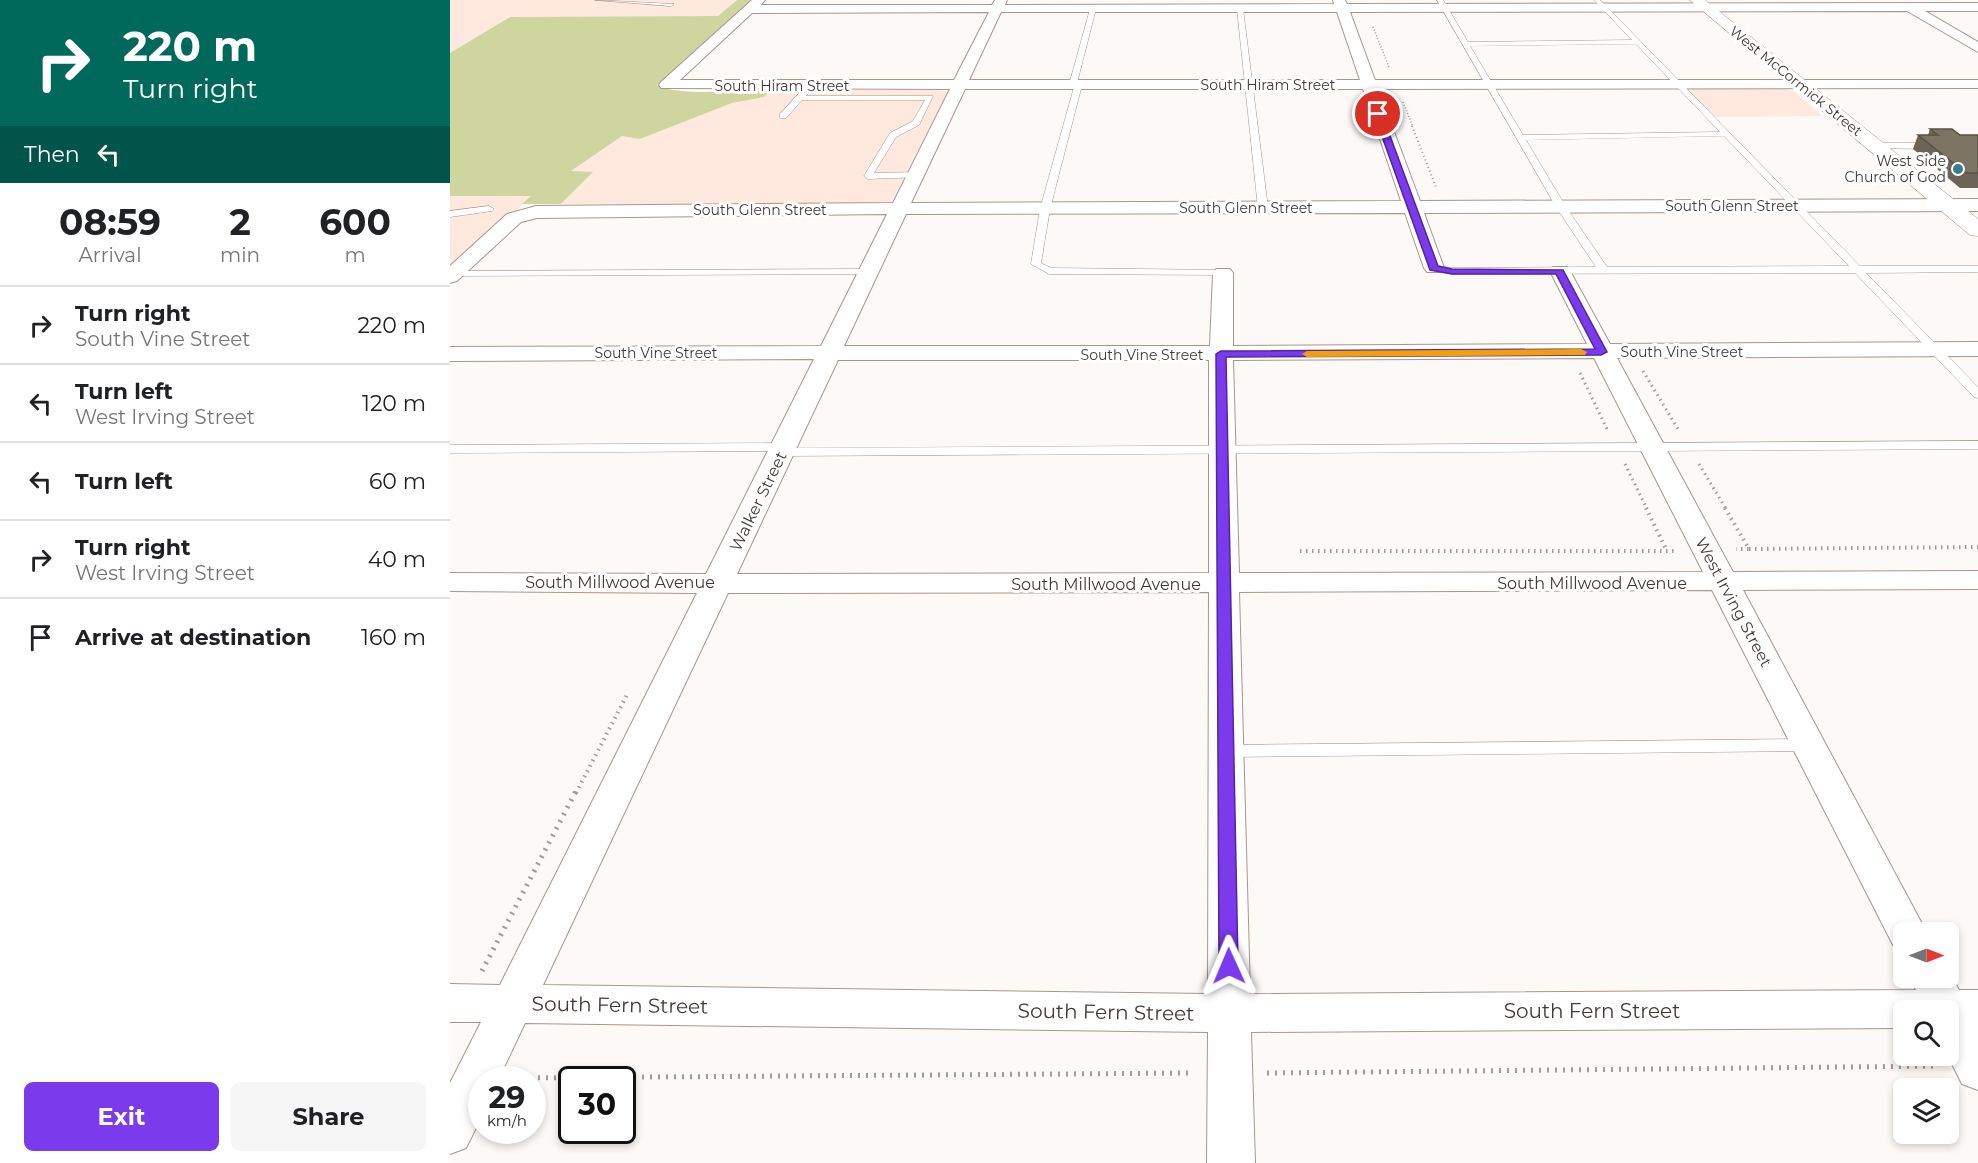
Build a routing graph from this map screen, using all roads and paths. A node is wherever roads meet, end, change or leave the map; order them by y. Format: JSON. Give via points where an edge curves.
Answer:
{"nodes":[{"id":1,"x":598,"y":0,"type":"edge"},
{"id":2,"x":1896,"y":0,"type":"edge"},
{"id":3,"x":670,"y":4,"type":"dead end"},
{"id":4,"x":1601,"y":4,"type":"edge"},
{"id":5,"x":1701,"y":4,"type":"edge"},
{"id":6,"x":754,"y":5,"type":"edge"},
{"id":7,"x":999,"y":5,"type":"edge"},
{"id":8,"x":1340,"y":5,"type":"edge"},
{"id":9,"x":1443,"y":5,"type":"edge"},
{"id":10,"x":1909,"y":7,"type":"junction"},
{"id":11,"x":1978,"y":7,"type":"edge"},
{"id":12,"x":1093,"y":9,"type":"junction"},
{"id":13,"x":1240,"y":9,"type":"junction"},
{"id":14,"x":1637,"y":42,"type":"junction"},
{"id":15,"x":1466,"y":44,"type":"junction"},
{"id":16,"x":1978,"y":48,"type":"edge"},
{"id":17,"x":1679,"y":84,"type":"junction"},
{"id":18,"x":1801,"y":84,"type":"junction"},
{"id":19,"x":1978,"y":84,"type":"edge"},
{"id":20,"x":1075,"y":85,"type":"junction"},
{"id":21,"x":1248,"y":85,"type":"junction"},
{"id":22,"x":1367,"y":85,"type":"junction"},
{"id":23,"x":1490,"y":85,"type":"junction"},
{"id":24,"x":810,"y":86,"type":"junction"},
{"id":25,"x":960,"y":86,"type":"junction"},
{"id":26,"x":843,"y":92,"type":"junction"},
{"id":27,"x":919,"y":92,"type":"junction"},
{"id":28,"x":800,"y":98,"type":"junction"},
{"id":29,"x":783,"y":116,"type":"dead end"},
{"id":30,"x":940,"y":127,"type":"junction"},
{"id":31,"x":909,"y":128,"type":"junction"},
{"id":32,"x":1726,"y":134,"type":"junction"},
{"id":33,"x":1521,"y":138,"type":"junction"},
{"id":34,"x":1876,"y":146,"type":"junction"},
{"id":35,"x":1929,"y":146,"type":"edge"},
{"id":36,"x":917,"y":176,"type":"junction"},
{"id":37,"x":1947,"y":205,"type":"junction"},
{"id":38,"x":1978,"y":205,"type":"edge"},
{"id":39,"x":1796,"y":206,"type":"junction"},
{"id":40,"x":1561,"y":207,"type":"junction"},
{"id":41,"x":1263,"y":208,"type":"junction"},
{"id":42,"x":1412,"y":208,"type":"junction"},
{"id":43,"x":489,"y":209,"type":"dead end"},
{"id":44,"x":901,"y":209,"type":"junction"},
{"id":45,"x":1045,"y":209,"type":"junction"},
{"id":46,"x":450,"y":214,"type":"edge"},
{"id":47,"x":1978,"y":230,"type":"edge"},
{"id":48,"x":1434,"y":268,"type":"joint"},
{"id":49,"x":1978,"y":269,"type":"edge"},
{"id":50,"x":1858,"y":270,"type":"junction"},
{"id":51,"x":1604,"y":271,"type":"junction"},
{"id":52,"x":870,"y":272,"type":"junction"},
{"id":53,"x":1560,"y":272,"type":"junction"},
{"id":54,"x":1223,"y":273,"type":"joint"},
{"id":55,"x":452,"y":275,"type":"edge"},
{"id":56,"x":1978,"y":349,"type":"edge"},
{"id":57,"x":1935,"y":350,"type":"junction"},
{"id":58,"x":1601,"y":352,"type":"junction"},
{"id":59,"x":830,"y":353,"type":"junction"},
{"id":60,"x":450,"y":354,"type":"edge"},
{"id":61,"x":1221,"y":354,"type":"junction"},
{"id":62,"x":1641,"y":368,"type":"dead end"},
{"id":63,"x":1978,"y":394,"type":"edge"},
{"id":64,"x":1978,"y":445,"type":"edge"},
{"id":65,"x":1652,"y":447,"type":"junction"},
{"id":66,"x":1689,"y":447,"type":"junction"},
{"id":67,"x":450,"y":449,"type":"edge"},
{"id":68,"x":783,"y":449,"type":"junction"},
{"id":69,"x":1222,"y":450,"type":"junction"},
{"id":70,"x":1978,"y":547,"type":"edge"},
{"id":71,"x":1749,"y":549,"type":"junction"},
{"id":72,"x":1300,"y":550,"type":"dead end"},
{"id":73,"x":1708,"y":551,"type":"junction"},
{"id":74,"x":1978,"y":580,"type":"edge"},
{"id":75,"x":450,"y":582,"type":"edge"},
{"id":76,"x":718,"y":582,"type":"junction"},
{"id":77,"x":1724,"y":583,"type":"junction"},
{"id":78,"x":1225,"y":584,"type":"junction"},
{"id":79,"x":630,"y":689,"type":"dead end"},
{"id":80,"x":1809,"y":745,"type":"junction"},
{"id":81,"x":1226,"y":751,"type":"junction"},
{"id":82,"x":1901,"y":922,"type":"edge"},
{"id":83,"x":458,"y":1003,"type":"edge"},
{"id":84,"x":512,"y":1004,"type":"junction"},
{"id":85,"x":1893,"y":1005,"type":"edge"},
{"id":86,"x":1229,"y":1013,"type":"junction"},
{"id":87,"x":1959,"y":1025,"type":"edge"},
{"id":88,"x":1978,"y":1069,"type":"edge"},
{"id":89,"x":450,"y":1132,"type":"edge"},
{"id":90,"x":1231,"y":1163,"type":"edge"}],
"edges":[{"from":1,"to":3,"type":"lane"},
{"from":2,"to":10,"type":"street"},
{"from":4,"to":5,"type":"street"},
{"from":4,"to":9,"type":"street"},
{"from":4,"to":14,"type":"lane"},
{"from":5,"to":10,"type":"street"},
{"from":5,"to":18,"type":"street","name":"West McCormick Street"},
{"from":6,"to":7,"type":"street"},
{"from":6,"to":24,"type":"street","name":"South Hiram Street","via":[[666,85]]},
{"from":7,"to":12,"type":"street"},
{"from":7,"to":25,"type":"street","name":"Walker Street"},
{"from":8,"to":9,"type":"street"},
{"from":8,"to":13,"type":"street"},
{"from":8,"to":22,"type":"street"},
{"from":9,"to":15,"type":"lane"},
{"from":10,"to":11,"type":"street"},
{"from":10,"to":16,"type":"street"},
{"from":12,"to":13,"type":"street"},
{"from":12,"to":20,"type":"lane"},
{"from":13,"to":21,"type":"lane"},
{"from":14,"to":15,"type":"lane"},
{"from":14,"to":17,"type":"lane"},
{"from":15,"to":23,"type":"lane"},
{"from":17,"to":18,"type":"street","name":"South Hiram Street"},
{"from":17,"to":23,"type":"street","name":"South Hiram Street"},
{"from":17,"to":32,"type":"lane"},
{"from":18,"to":19,"type":"street","name":"South Hiram Street"},
{"from":18,"to":34,"type":"street","name":"West McCormick Street"},
{"from":20,"to":21,"type":"street","name":"South Hiram Street"},
{"from":20,"to":25,"type":"street","name":"South Hiram Street"},
{"from":20,"to":45,"type":"lane"},
{"from":21,"to":22,"type":"street","name":"South Hiram Street"},
{"from":21,"to":41,"type":"lane"},
{"from":22,"to":23,"type":"street","name":"South Hiram Street"},
{"from":22,"to":42,"type":"street"},
{"from":23,"to":33,"type":"lane"},
{"from":24,"to":26,"type":"street","name":"South Hiram Street"},
{"from":24,"to":28,"type":"lane"},
{"from":25,"to":27,"type":"street","name":"South Hiram Street"},
{"from":25,"to":30,"type":"street","name":"Walker Street"},
{"from":26,"to":27,"type":"street","name":"South Hiram Street"},
{"from":26,"to":28,"type":"lane"},
{"from":27,"to":31,"type":"lane","via":[[930,98]]},
{"from":28,"to":29,"type":"lane"},
{"from":30,"to":31,"type":"lane"},
{"from":30,"to":36,"type":"street","name":"Walker Street"},
{"from":31,"to":36,"type":"lane","via":[[893,135],[868,176]]},
{"from":32,"to":33,"type":"lane"},
{"from":32,"to":39,"type":"lane"},
{"from":33,"to":40,"type":"lane"},
{"from":34,"to":35,"type":"lane"},
{"from":34,"to":37,"type":"street","name":"West McCormick Street"},
{"from":36,"to":44,"type":"street","name":"Walker Street"},
{"from":37,"to":38,"type":"street","name":"South Glenn Street"},
{"from":37,"to":39,"type":"street","name":"South Glenn Street"},
{"from":37,"to":47,"type":"street","name":"West McCormick Street"},
{"from":39,"to":40,"type":"street","name":"South Glenn Street"},
{"from":39,"to":50,"type":"lane"},
{"from":40,"to":42,"type":"street","name":"South Glenn Street"},
{"from":40,"to":51,"type":"lane"},
{"from":41,"to":42,"type":"street","name":"South Glenn Street"},
{"from":41,"to":45,"type":"street","name":"South Glenn Street"},
{"from":42,"to":48,"type":"street"},
{"from":43,"to":46,"type":"lane"},
{"from":44,"to":45,"type":"street","name":"South Glenn Street"},
{"from":44,"to":52,"type":"street","name":"Walker Street"},
{"from":44,"to":55,"type":"street","name":"South Glenn Street","via":[[536,212],[514,218]]},
{"from":45,"to":54,"type":"lane","via":[[1036,264],[1041,269]]},
{"from":48,"to":53,"type":"lane"},
{"from":49,"to":50,"type":"lane"},
{"from":50,"to":51,"type":"lane"},
{"from":50,"to":57,"type":"lane"},
{"from":51,"to":53,"type":"lane"},
{"from":52,"to":55,"type":"lane"},
{"from":52,"to":59,"type":"street","name":"Walker Street"},
{"from":53,"to":58,"type":"street","name":"West Irving Street"},
{"from":54,"to":61,"type":"street"},
{"from":56,"to":57,"type":"street","name":"South Vine Street"},
{"from":57,"to":58,"type":"street","name":"South Vine Street"},
{"from":57,"to":63,"type":"lane"},
{"from":58,"to":61,"type":"street","name":"South Vine Street"},
{"from":58,"to":65,"type":"street","name":"West Irving Street"},
{"from":59,"to":60,"type":"street","name":"South Vine Street"},
{"from":59,"to":61,"type":"street","name":"South Vine Street"},
{"from":59,"to":68,"type":"street","name":"Walker Street"},
{"from":61,"to":69,"type":"street"},
{"from":62,"to":66,"type":"path"},
{"from":64,"to":66,"type":"lane"},
{"from":65,"to":66,"type":"lane"},
{"from":65,"to":69,"type":"lane"},
{"from":65,"to":73,"type":"street","name":"West Irving Street"},
{"from":66,"to":71,"type":"path"},
{"from":67,"to":68,"type":"lane"},
{"from":68,"to":69,"type":"lane"},
{"from":68,"to":76,"type":"street","name":"Walker Street"},
{"from":69,"to":78,"type":"street"},
{"from":70,"to":71,"type":"path"},
{"from":71,"to":73,"type":"path"},
{"from":72,"to":73,"type":"path"},
{"from":73,"to":77,"type":"street","name":"West Irving Street"},
{"from":74,"to":77,"type":"street","name":"South Millwood Avenue"},
{"from":75,"to":76,"type":"street","name":"South Millwood Avenue"},
{"from":76,"to":78,"type":"street","name":"South Millwood Avenue"},
{"from":76,"to":84,"type":"street","name":"Walker Street"},
{"from":77,"to":78,"type":"street","name":"South Millwood Avenue"},
{"from":77,"to":80,"type":"street","name":"West Irving Street"},
{"from":78,"to":81,"type":"street"},
{"from":79,"to":83,"type":"path"},
{"from":80,"to":81,"type":"lane"},
{"from":80,"to":82,"type":"street","name":"West Irving Street"},
{"from":81,"to":86,"type":"street"},
{"from":83,"to":84,"type":"street","name":"South Fern Street"},
{"from":84,"to":86,"type":"street","name":"South Fern Street"},
{"from":84,"to":89,"type":"street","name":"Walker Street"},
{"from":85,"to":86,"type":"street","name":"South Fern Street"},
{"from":86,"to":90,"type":"street"},
{"from":87,"to":88,"type":"street"}]}
